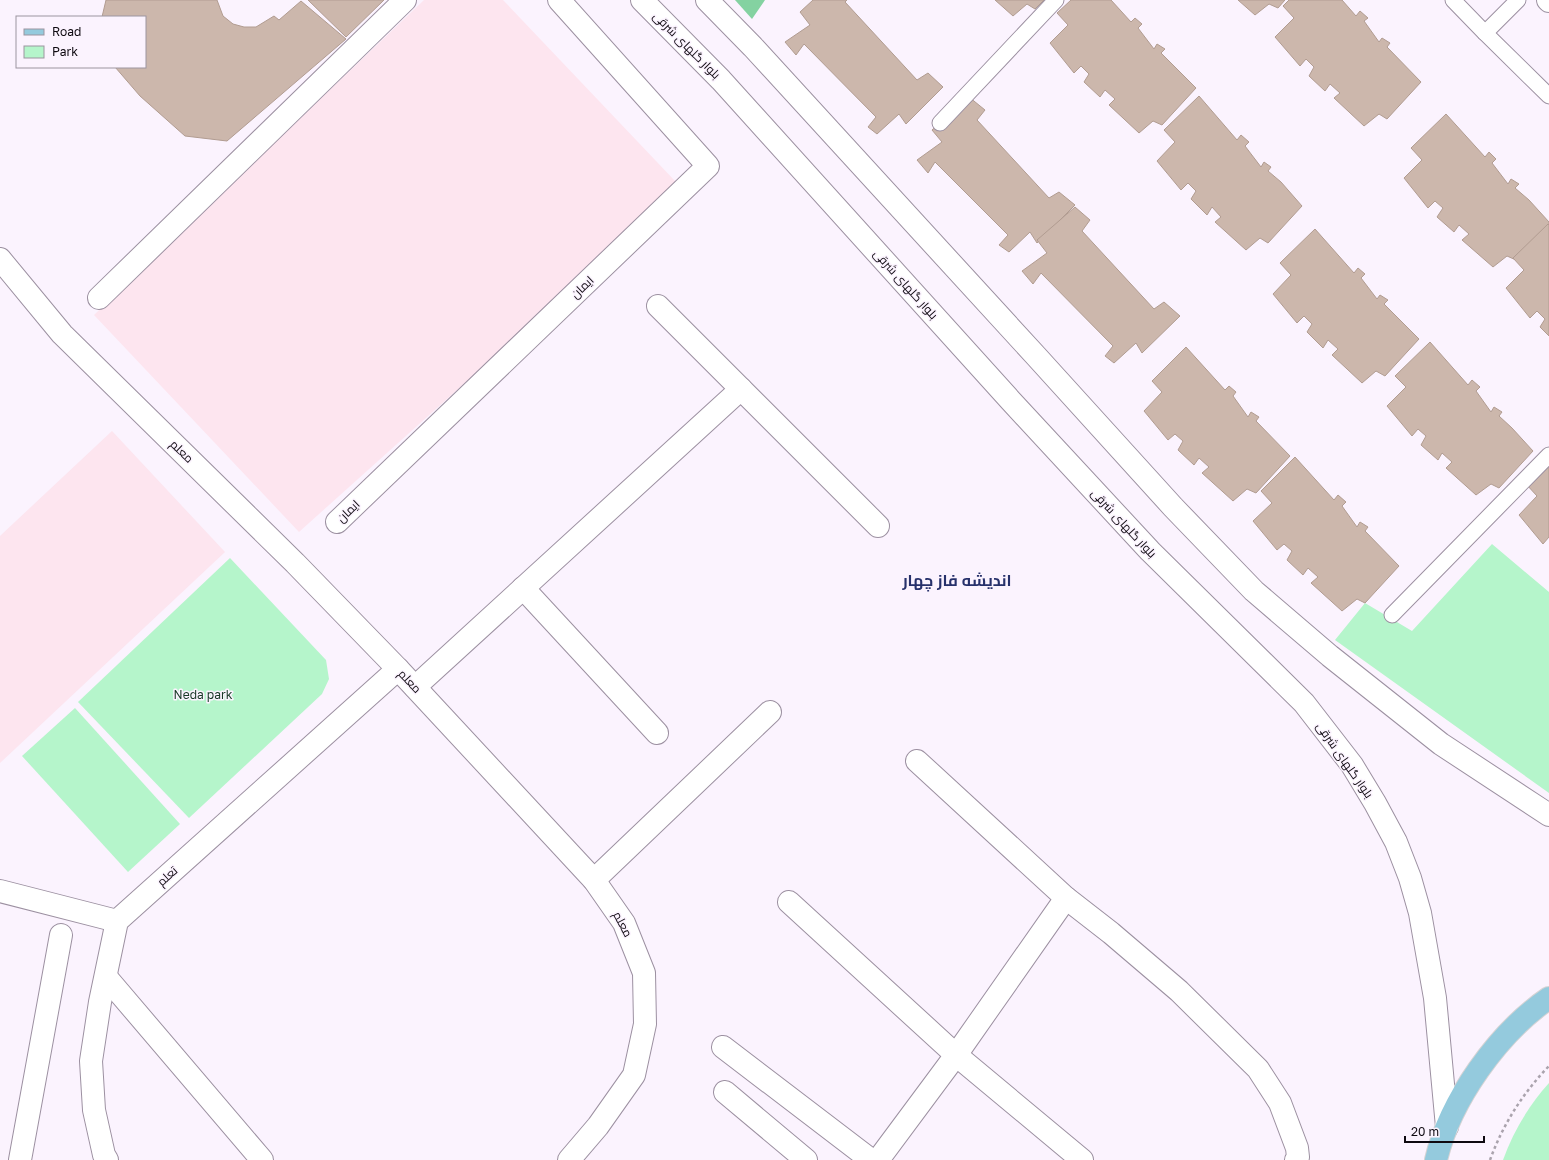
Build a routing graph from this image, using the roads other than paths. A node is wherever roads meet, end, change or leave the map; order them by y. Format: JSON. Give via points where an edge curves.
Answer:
{"nodes":[{"id":1,"x":405,"y":0,"type":"edge"},
{"id":2,"x":559,"y":0,"type":"edge"},
{"id":3,"x":642,"y":0,"type":"edge"},
{"id":4,"x":707,"y":0,"type":"edge"},
{"id":5,"x":1056,"y":0,"type":"edge"},
{"id":6,"x":1453,"y":0,"type":"edge"},
{"id":7,"x":1518,"y":0,"type":"edge"},
{"id":8,"x":1485,"y":33,"type":"junction"},
{"id":9,"x":1549,"y":96,"type":"edge"},
{"id":10,"x":940,"y":123,"type":"dead end"},
{"id":11,"x":0,"y":259,"type":"edge"},
{"id":12,"x":99,"y":298,"type":"dead end"},
{"id":13,"x":658,"y":306,"type":"dead end"},
{"id":14,"x":741,"y":388,"type":"junction"},
{"id":15,"x":1549,"y":455,"type":"edge"},
{"id":16,"x":337,"y":522,"type":"dead end"},
{"id":17,"x":878,"y":526,"type":"dead end"},
{"id":18,"x":523,"y":588,"type":"junction"},
{"id":19,"x":1392,"y":616,"type":"dead end"},
{"id":20,"x":398,"y":669,"type":"junction"},
{"id":21,"x":415,"y":687,"type":"junction"},
{"id":22,"x":770,"y":712,"type":"dead end"},
{"id":23,"x":657,"y":733,"type":"dead end"},
{"id":24,"x":917,"y":761,"type":"dead end"},
{"id":25,"x":1549,"y":815,"type":"edge"},
{"id":26,"x":594,"y":880,"type":"junction"},
{"id":27,"x":0,"y":891,"type":"edge"},
{"id":28,"x":1066,"y":898,"type":"junction"},
{"id":29,"x":789,"y":902,"type":"dead end"},
{"id":30,"x":117,"y":921,"type":"junction"},
{"id":31,"x":61,"y":935,"type":"dead end"},
{"id":32,"x":106,"y":977,"type":"junction"},
{"id":33,"x":1549,"y":998,"type":"edge"},
{"id":34,"x":723,"y":1048,"type":"dead end"},
{"id":35,"x":956,"y":1055,"type":"junction"},
{"id":36,"x":725,"y":1092,"type":"dead end"},
{"id":37,"x":1448,"y":1127,"type":"junction"},
{"id":38,"x":1436,"y":1159,"type":"edge"},
{"id":39,"x":20,"y":1160,"type":"edge"},
{"id":40,"x":107,"y":1160,"type":"edge"},
{"id":41,"x":262,"y":1160,"type":"edge"},
{"id":42,"x":568,"y":1160,"type":"edge"},
{"id":43,"x":806,"y":1160,"type":"edge"},
{"id":44,"x":871,"y":1160,"type":"edge"},
{"id":45,"x":878,"y":1160,"type":"edge"},
{"id":46,"x":1082,"y":1160,"type":"edge"},
{"id":47,"x":1296,"y":1160,"type":"edge"}],
"edges":[{"from":1,"to":12,"type":"street"},
{"from":2,"to":16,"type":"street","name":"ایمان","via":[[708,166]]},
{"from":3,"to":37,"type":"street","name":"بلوار گلهای شرقی","via":[[721,80],[1150,551],[1304,703],[1352,765],[1396,842],[1420,913],[1435,998]]},
{"from":4,"to":25,"type":"street","via":[[753,47],[1173,507],[1254,591],[1330,656],[1441,744]]},
{"from":5,"to":10,"type":"lane"},
{"from":6,"to":8,"type":"lane"},
{"from":7,"to":8,"type":"lane"},
{"from":8,"to":9,"type":"lane"},
{"from":11,"to":20,"type":"street","name":"معلم","via":[[62,334],[295,562]]},
{"from":13,"to":14,"type":"street"},
{"from":14,"to":17,"type":"street"},
{"from":14,"to":18,"type":"street"},
{"from":15,"to":19,"type":"lane"},
{"from":18,"to":21,"type":"street"},
{"from":18,"to":23,"type":"street"},
{"from":20,"to":21,"type":"street","name":"معلم"},
{"from":20,"to":30,"type":"street","name":"تعلم"},
{"from":21,"to":26,"type":"street","name":"معلم"},
{"from":22,"to":26,"type":"street"},
{"from":24,"to":28,"type":"street"},
{"from":26,"to":42,"type":"street","name":"معلم","via":[[624,922],[644,973],[645,1024],[634,1075],[598,1126]]},
{"from":27,"to":30,"type":"street"},
{"from":28,"to":35,"type":"street"},
{"from":28,"to":47,"type":"street","via":[[1179,991],[1258,1069],[1280,1103],[1297,1148]]},
{"from":29,"to":35,"type":"street"},
{"from":30,"to":32,"type":"street"},
{"from":31,"to":39,"type":"street"},
{"from":32,"to":40,"type":"street","via":[[91,1061],[94,1110]]},
{"from":32,"to":41,"type":"street"},
{"from":33,"to":37,"type":"main road","via":[[1497,1046],[1461,1098]]},
{"from":34,"to":44,"type":"street"},
{"from":35,"to":45,"type":"street"},
{"from":35,"to":46,"type":"street"},
{"from":36,"to":43,"type":"street"},
{"from":37,"to":38,"type":"main road"}]}
